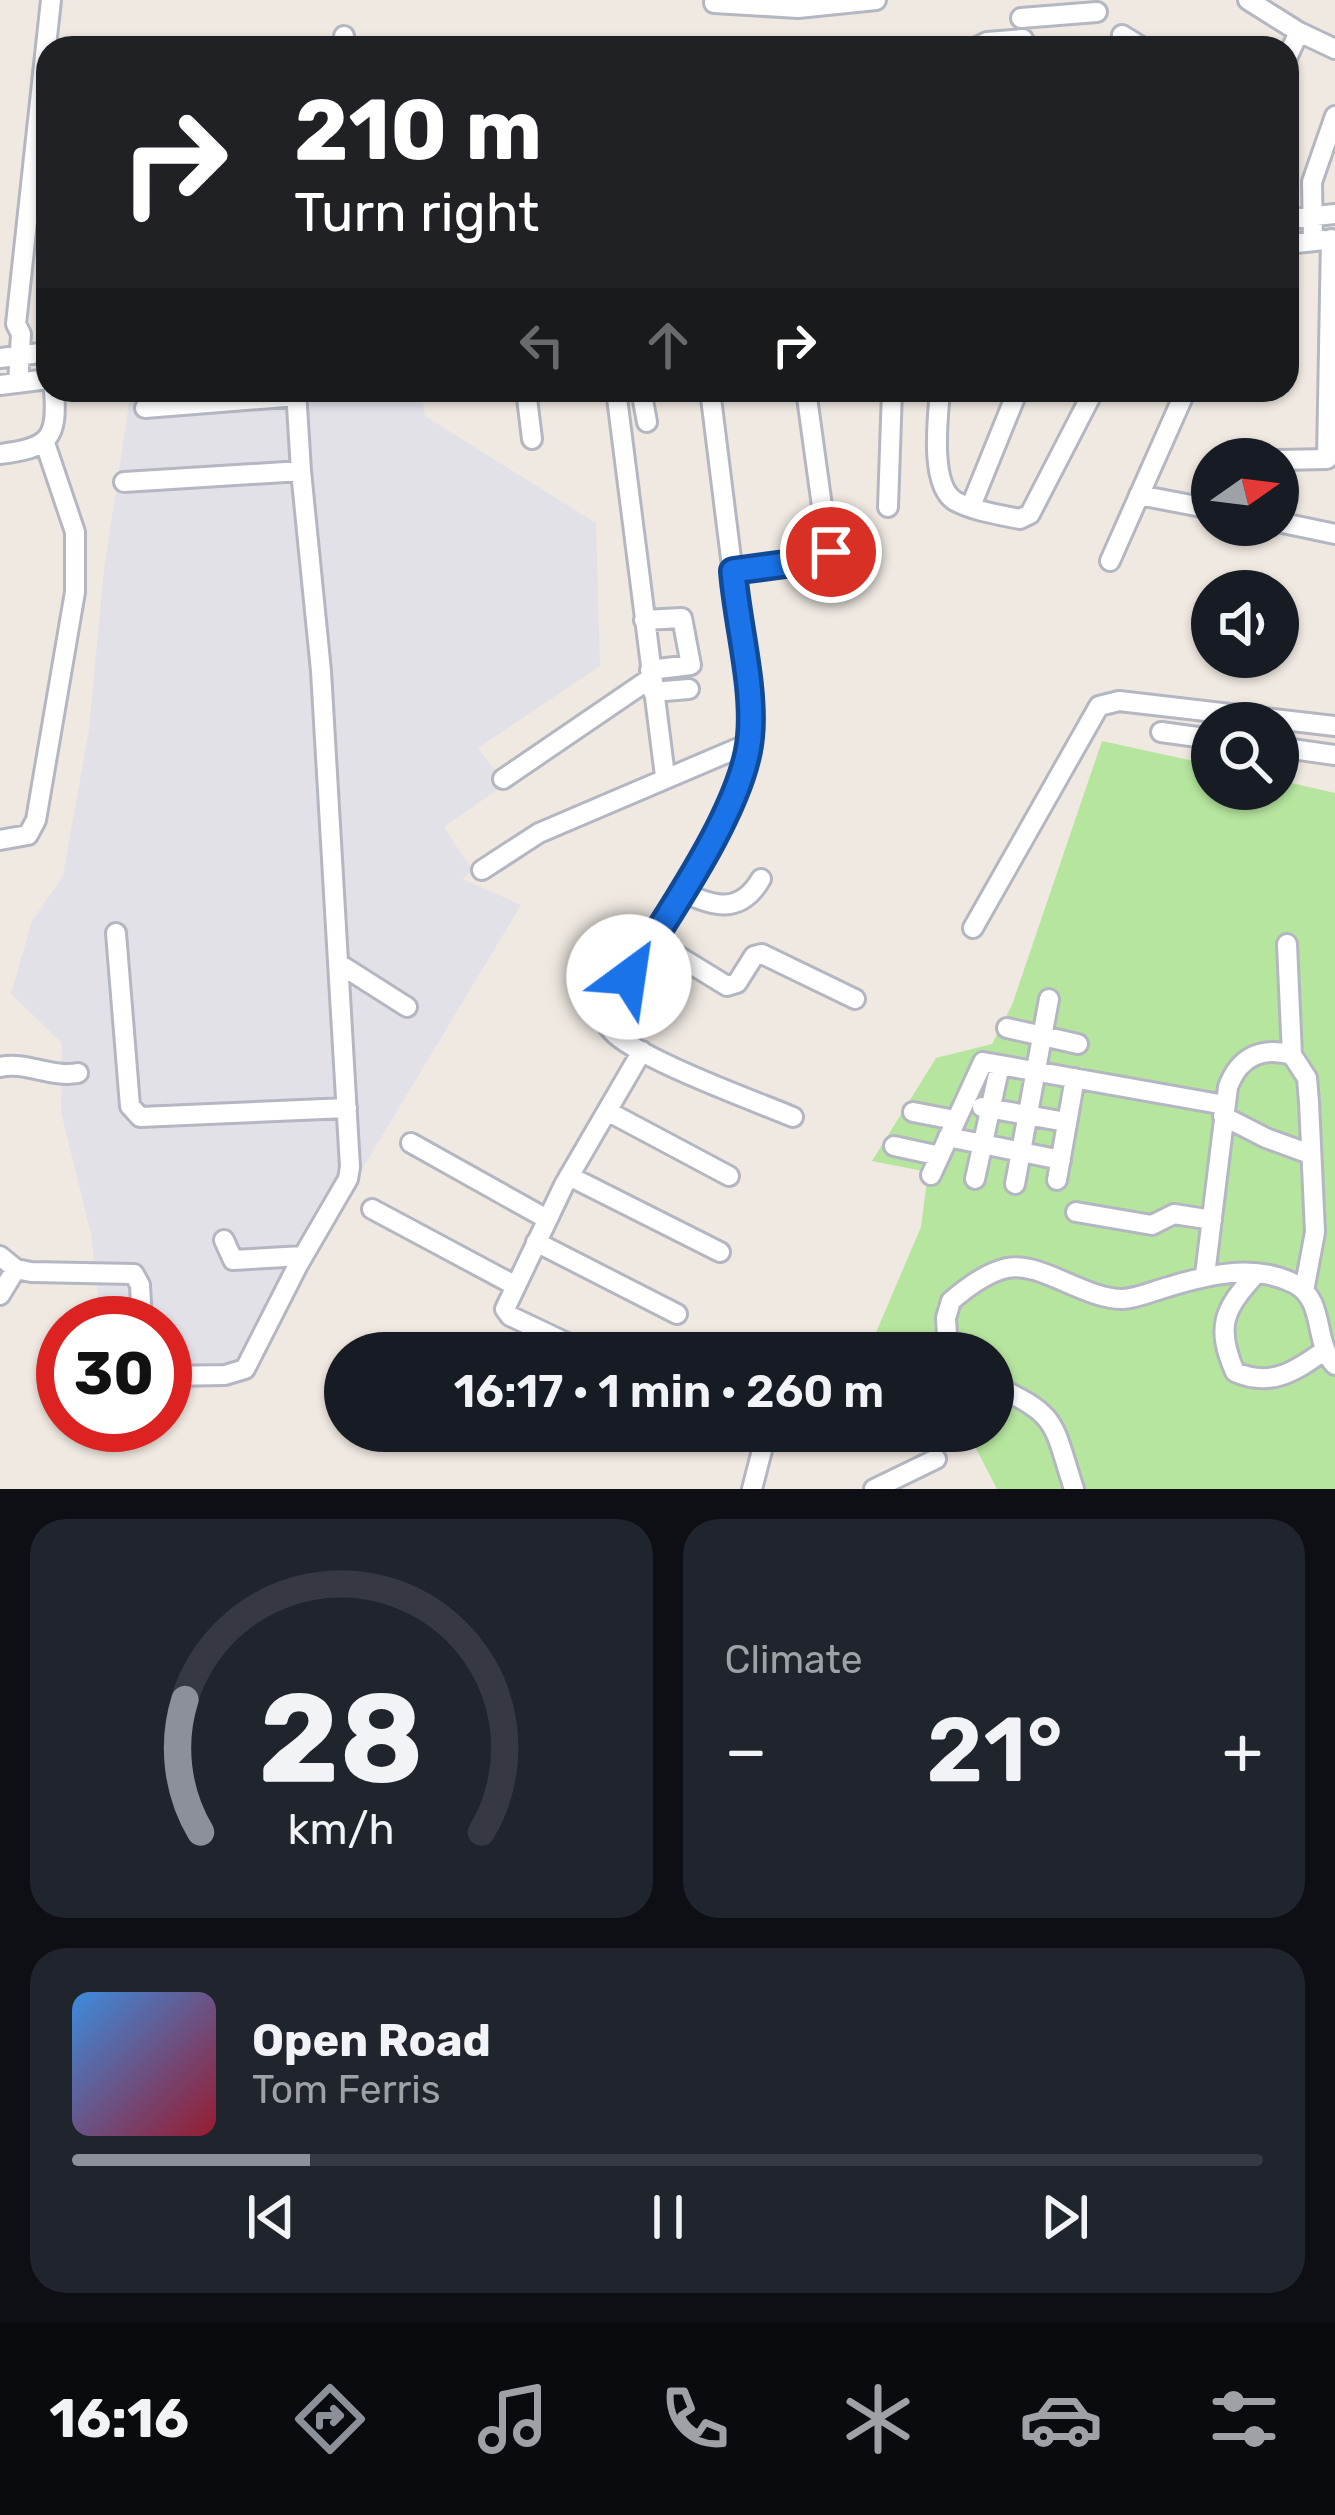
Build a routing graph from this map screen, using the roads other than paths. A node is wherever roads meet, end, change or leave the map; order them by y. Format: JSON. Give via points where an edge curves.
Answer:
{"nodes":[{"id":1,"x":51,"y":0,"type":"edge"},
{"id":2,"x":64,"y":0,"type":"edge"},
{"id":3,"x":876,"y":0,"type":"edge"},
{"id":4,"x":1248,"y":0,"type":"edge"},
{"id":5,"x":715,"y":3,"type":"dead end"},
{"id":6,"x":1020,"y":9,"type":"edge"},
{"id":7,"x":1097,"y":12,"type":"dead end"},
{"id":8,"x":1299,"y":32,"type":"junction"},
{"id":9,"x":47,"y":36,"type":"edge"},
{"id":10,"x":60,"y":36,"type":"edge"},
{"id":11,"x":1297,"y":36,"type":"edge"},
{"id":12,"x":1335,"y":49,"type":"edge"},
{"id":13,"x":1335,"y":116,"type":"edge"},
{"id":14,"x":36,"y":139,"type":"edge"},
{"id":15,"x":1335,"y":214,"type":"edge"},
{"id":16,"x":1310,"y":217,"type":"junction"},
{"id":17,"x":1299,"y":218,"type":"edge"},
{"id":18,"x":1326,"y":240,"type":"edge"},
{"id":19,"x":36,"y":244,"type":"edge"},
{"id":20,"x":21,"y":334,"type":"junction"},
{"id":21,"x":10,"y":356,"type":"edge"},
{"id":22,"x":9,"y":384,"type":"edge"},
{"id":23,"x":54,"y":402,"type":"edge"},
{"id":24,"x":206,"y":402,"type":"edge"},
{"id":25,"x":297,"y":402,"type":"edge"},
{"id":26,"x":527,"y":402,"type":"edge"},
{"id":27,"x":617,"y":402,"type":"edge"},
{"id":28,"x":643,"y":402,"type":"edge"},
{"id":29,"x":712,"y":402,"type":"edge"},
{"id":30,"x":808,"y":402,"type":"edge"},
{"id":31,"x":892,"y":402,"type":"edge"},
{"id":32,"x":940,"y":402,"type":"edge"},
{"id":33,"x":1013,"y":402,"type":"edge"},
{"id":34,"x":1088,"y":402,"type":"edge"},
{"id":35,"x":1181,"y":402,"type":"edge"},
{"id":36,"x":146,"y":408,"type":"dead end"},
{"id":37,"x":647,"y":422,"type":"dead end"},
{"id":38,"x":532,"y":439,"type":"dead end"},
{"id":39,"x":44,"y":443,"type":"junction"},
{"id":40,"x":0,"y":454,"type":"edge"},
{"id":41,"x":1299,"y":460,"type":"edge"},
{"id":42,"x":301,"y":471,"type":"junction"},
{"id":43,"x":124,"y":482,"type":"dead end"},
{"id":44,"x":1139,"y":495,"type":"junction"},
{"id":45,"x":1191,"y":505,"type":"edge"},
{"id":46,"x":971,"y":506,"type":"junction"},
{"id":47,"x":888,"y":507,"type":"dead end"},
{"id":48,"x":1299,"y":526,"type":"edge"},
{"id":49,"x":1335,"y":534,"type":"edge"},
{"id":50,"x":1110,"y":561,"type":"dead end"},
{"id":51,"x":733,"y":571,"type":"junction"},
{"id":52,"x":644,"y":620,"type":"junction"},
{"id":53,"x":651,"y":680,"type":"junction"},
{"id":54,"x":689,"y":689,"type":"dead end"},
{"id":55,"x":1335,"y":726,"type":"edge"},
{"id":56,"x":1161,"y":732,"type":"dead end"},
{"id":57,"x":1191,"y":736,"type":"edge"},
{"id":58,"x":750,"y":743,"type":"junction"},
{"id":59,"x":1299,"y":750,"type":"edge"},
{"id":60,"x":1335,"y":755,"type":"edge"},
{"id":61,"x":665,"y":776,"type":"junction"},
{"id":62,"x":503,"y":779,"type":"dead end"},
{"id":63,"x":0,"y":840,"type":"edge"},
{"id":64,"x":482,"y":870,"type":"dead end"},
{"id":65,"x":761,"y":879,"type":"dead end"},
{"id":66,"x":681,"y":891,"type":"junction"},
{"id":67,"x":973,"y":928,"type":"dead end"},
{"id":68,"x":116,"y":932,"type":"dead end"},
{"id":69,"x":652,"y":940,"type":"junction"},
{"id":70,"x":1287,"y":944,"type":"dead end"},
{"id":71,"x":340,"y":965,"type":"junction"},
{"id":72,"x":855,"y":999,"type":"dead end"},
{"id":73,"x":1048,"y":999,"type":"dead end"},
{"id":74,"x":407,"y":1007,"type":"dead end"},
{"id":75,"x":1007,"y":1028,"type":"dead end"},
{"id":76,"x":1041,"y":1036,"type":"junction"},
{"id":77,"x":1078,"y":1044,"type":"dead end"},
{"id":78,"x":642,"y":1052,"type":"junction"},
{"id":79,"x":1292,"y":1055,"type":"junction"},
{"id":80,"x":1000,"y":1065,"type":"junction"},
{"id":81,"x":0,"y":1067,"type":"edge"},
{"id":82,"x":1035,"y":1071,"type":"junction"},
{"id":83,"x":78,"y":1073,"type":"dead end"},
{"id":84,"x":1075,"y":1078,"type":"junction"},
{"id":85,"x":347,"y":1108,"type":"junction"},
{"id":86,"x":989,"y":1108,"type":"junction"},
{"id":87,"x":608,"y":1111,"type":"junction"},
{"id":88,"x":1224,"y":1111,"type":"junction"},
{"id":89,"x":914,"y":1112,"type":"dead end"},
{"id":90,"x":1027,"y":1115,"type":"junction"},
{"id":91,"x":794,"y":1117,"type":"dead end"},
{"id":92,"x":1066,"y":1122,"type":"junction"},
{"id":93,"x":947,"y":1138,"type":"junction"},
{"id":94,"x":411,"y":1143,"type":"dead end"},
{"id":95,"x":983,"y":1144,"type":"junction"},
{"id":96,"x":894,"y":1146,"type":"dead end"},
{"id":97,"x":1021,"y":1151,"type":"junction"},
{"id":98,"x":1310,"y":1154,"type":"junction"},
{"id":99,"x":569,"y":1175,"type":"junction"},
{"id":100,"x":729,"y":1176,"type":"dead end"},
{"id":101,"x":975,"y":1179,"type":"dead end"},
{"id":102,"x":1015,"y":1184,"type":"dead end"},
{"id":103,"x":372,"y":1208,"type":"dead end"},
{"id":104,"x":1076,"y":1212,"type":"dead end"},
{"id":105,"x":548,"y":1219,"type":"junction"},
{"id":106,"x":1211,"y":1220,"type":"junction"},
{"id":107,"x":224,"y":1240,"type":"dead end"},
{"id":108,"x":536,"y":1242,"type":"junction"},
{"id":109,"x":720,"y":1252,"type":"dead end"},
{"id":110,"x":303,"y":1256,"type":"junction"},
{"id":111,"x":8,"y":1263,"type":"edge"},
{"id":112,"x":1256,"y":1274,"type":"junction"},
{"id":113,"x":1205,"y":1275,"type":"junction"},
{"id":114,"x":515,"y":1286,"type":"junction"},
{"id":115,"x":1304,"y":1291,"type":"junction"},
{"id":116,"x":0,"y":1295,"type":"edge"},
{"id":117,"x":141,"y":1296,"type":"edge"},
{"id":118,"x":677,"y":1314,"type":"dead end"},
{"id":119,"x":544,"y":1332,"type":"edge"},
{"id":120,"x":947,"y":1332,"type":"edge"},
{"id":121,"x":1330,"y":1357,"type":"edge"},
{"id":122,"x":192,"y":1376,"type":"edge"},
{"id":123,"x":1014,"y":1395,"type":"edge"},
{"id":124,"x":761,"y":1452,"type":"edge"},
{"id":125,"x":936,"y":1459,"type":"dead end"},
{"id":126,"x":752,"y":1489,"type":"edge"},
{"id":127,"x":874,"y":1489,"type":"edge"},
{"id":128,"x":1074,"y":1489,"type":"edge"}],
"edges":[{"from":1,"to":9,"type":"street"},
{"from":2,"to":10,"type":"street"},
{"from":3,"to":5,"type":"street","via":[[798,8]]},
{"from":4,"to":8,"type":"street"},
{"from":6,"to":7,"type":"street"},
{"from":8,"to":11,"type":"street"},
{"from":8,"to":12,"type":"street"},
{"from":13,"to":16,"type":"street","via":[[1312,182]]},
{"from":14,"to":20,"type":"street"},
{"from":15,"to":16,"type":"street"},
{"from":16,"to":17,"type":"street"},
{"from":16,"to":18,"type":"street"},
{"from":18,"to":41,"type":"street","via":[[1327,459]]},
{"from":19,"to":20,"type":"street"},
{"from":20,"to":21,"type":"street"},
{"from":21,"to":22,"type":"street"},
{"from":23,"to":39,"type":"street","via":[[53,432]]},
{"from":24,"to":36,"type":"street"},
{"from":25,"to":42,"type":"street"},
{"from":26,"to":38,"type":"street"},
{"from":27,"to":52,"type":"street"},
{"from":28,"to":37,"type":"street"},
{"from":29,"to":51,"type":"street"},
{"from":30,"to":51,"type":"street","via":[[831,552]]},
{"from":31,"to":47,"type":"street"},
{"from":32,"to":46,"type":"street","via":[[943,487]]},
{"from":33,"to":46,"type":"street"},
{"from":34,"to":46,"type":"street","via":[[1030,514],[1021,519]]},
{"from":35,"to":44,"type":"street"},
{"from":39,"to":40,"type":"street"},
{"from":39,"to":63,"type":"street","via":[[75,532],[75,592],[36,820],[28,835]]},
{"from":42,"to":43,"type":"street"},
{"from":42,"to":71,"type":"street"},
{"from":44,"to":45,"type":"street"},
{"from":44,"to":50,"type":"street"},
{"from":48,"to":49,"type":"street"},
{"from":51,"to":58,"type":"street"},
{"from":52,"to":53,"type":"street"},
{"from":52,"to":53,"type":"street","via":[[682,618],[691,665]]},
{"from":53,"to":54,"type":"street"},
{"from":53,"to":61,"type":"street"},
{"from":53,"to":62,"type":"street"},
{"from":55,"to":67,"type":"street","via":[[1119,701],[1099,706]]},
{"from":56,"to":57,"type":"street"},
{"from":58,"to":61,"type":"street"},
{"from":58,"to":66,"type":"street","via":[[742,775]]},
{"from":59,"to":60,"type":"street"},
{"from":61,"to":64,"type":"street","via":[[539,833]]},
{"from":65,"to":66,"type":"street","via":[[736,903],[705,903]]},
{"from":66,"to":69,"type":"street"},
{"from":68,"to":85,"type":"street","via":[[134,1113]]},
{"from":69,"to":72,"type":"street","via":[[727,986],[763,954]]},
{"from":69,"to":78,"type":"street","via":[[607,1014],[610,1030]]},
{"from":70,"to":79,"type":"street"},
{"from":71,"to":74,"type":"street"},
{"from":71,"to":85,"type":"street"},
{"from":73,"to":76,"type":"street"},
{"from":75,"to":76,"type":"street"},
{"from":76,"to":77,"type":"street"},
{"from":76,"to":82,"type":"street"},
{"from":78,"to":87,"type":"street"},
{"from":78,"to":91,"type":"street"},
{"from":79,"to":88,"type":"street","via":[[1274,1050],[1244,1061]]},
{"from":79,"to":98,"type":"street","via":[[1307,1078]]},
{"from":80,"to":82,"type":"street"},
{"from":80,"to":86,"type":"street"},
{"from":80,"to":93,"type":"street","via":[[983,1062]]},
{"from":81,"to":83,"type":"street"},
{"from":82,"to":84,"type":"street"},
{"from":82,"to":90,"type":"street"},
{"from":84,"to":88,"type":"street"},
{"from":84,"to":92,"type":"street"},
{"from":85,"to":110,"type":"street","via":[[348,1179]]},
{"from":86,"to":90,"type":"street"},
{"from":86,"to":93,"type":"street"},
{"from":86,"to":95,"type":"street"},
{"from":87,"to":99,"type":"street"},
{"from":87,"to":100,"type":"street"},
{"from":88,"to":98,"type":"street"},
{"from":88,"to":106,"type":"street"},
{"from":89,"to":93,"type":"street"},
{"from":90,"to":92,"type":"street"},
{"from":90,"to":97,"type":"street"},
{"from":92,"to":97,"type":"street","via":[[1059,1170]]},
{"from":93,"to":95,"type":"street"},
{"from":93,"to":96,"type":"street"},
{"from":94,"to":105,"type":"street"},
{"from":95,"to":97,"type":"street"},
{"from":95,"to":101,"type":"street"},
{"from":97,"to":102,"type":"street"},
{"from":98,"to":115,"type":"street","via":[[1315,1232]]},
{"from":99,"to":105,"type":"street"},
{"from":99,"to":109,"type":"street"},
{"from":103,"to":114,"type":"street"},
{"from":104,"to":106,"type":"street","via":[[1153,1225],[1174,1214]]},
{"from":105,"to":108,"type":"street"},
{"from":106,"to":113,"type":"street"},
{"from":107,"to":110,"type":"street","via":[[233,1260]]},
{"from":108,"to":114,"type":"street"},
{"from":108,"to":118,"type":"street"},
{"from":110,"to":122,"type":"street","via":[[245,1370]]},
{"from":111,"to":116,"type":"street"},
{"from":111,"to":117,"type":"street","via":[[134,1274]]},
{"from":112,"to":113,"type":"street"},
{"from":112,"to":115,"type":"street"},
{"from":112,"to":121,"type":"street","via":[[1226,1310],[1235,1372],[1277,1378]]},
{"from":113,"to":120,"type":"street","via":[[1121,1299],[1003,1269],[951,1301]]},
{"from":114,"to":119,"type":"street","via":[[505,1309]]},
{"from":115,"to":121,"type":"street"},
{"from":123,"to":128,"type":"street","via":[[1051,1422]]},
{"from":124,"to":126,"type":"street"},
{"from":125,"to":127,"type":"street"}]}
